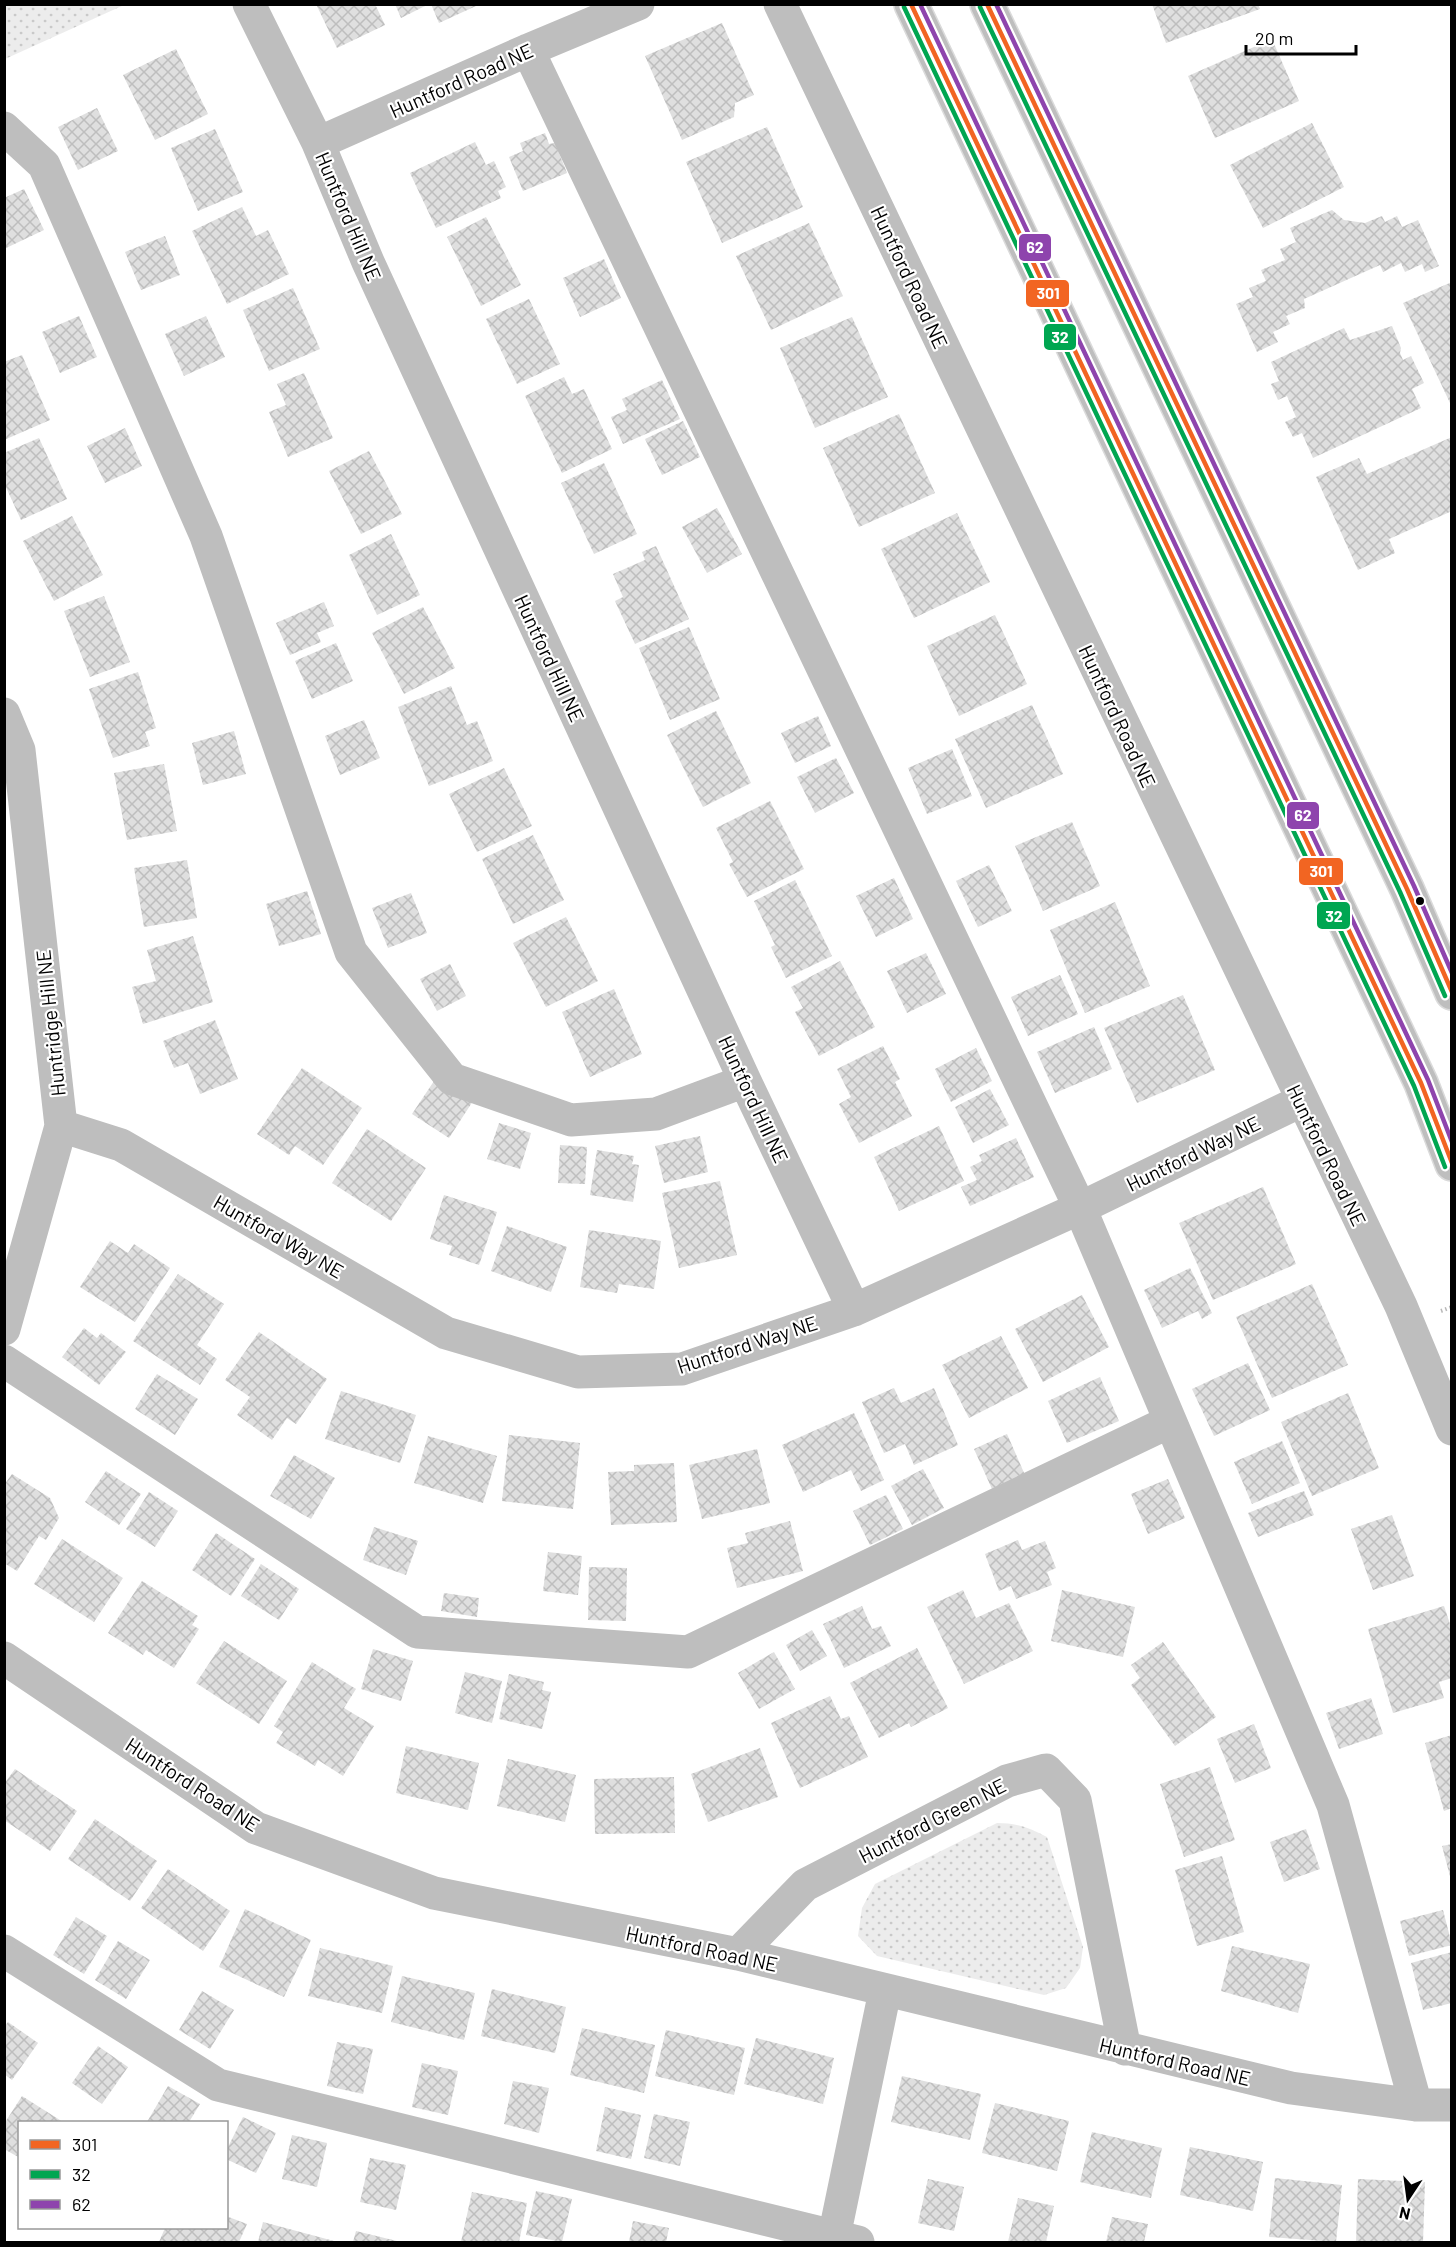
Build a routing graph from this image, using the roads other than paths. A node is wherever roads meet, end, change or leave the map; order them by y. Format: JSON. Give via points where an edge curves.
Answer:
{"nodes":[{"id":1,"x":249,"y":4,"type":"edge"},
{"id":2,"x":639,"y":4,"type":"edge"},
{"id":3,"x":780,"y":4,"type":"edge"},
{"id":4,"x":911,"y":4,"type":"edge"},
{"id":5,"x":987,"y":4,"type":"edge"},
{"id":6,"x":528,"y":50,"type":"junction"},
{"id":7,"x":4,"y":128,"type":"edge"},
{"id":8,"x":318,"y":143,"type":"junction"},
{"id":9,"x":4,"y":714,"type":"edge"},
{"id":10,"x":1452,"y":993,"type":"edge"},
{"id":11,"x":745,"y":1082,"type":"junction"},
{"id":12,"x":1301,"y":1101,"type":"junction"},
{"id":13,"x":62,"y":1126,"type":"junction"},
{"id":14,"x":1449,"y":1151,"type":"edge"},
{"id":15,"x":1080,"y":1208,"type":"junction"},
{"id":16,"x":854,"y":1310,"type":"junction"},
{"id":17,"x":4,"y":1329,"type":"edge"},
{"id":18,"x":4,"y":1360,"type":"edge"},
{"id":19,"x":1169,"y":1422,"type":"junction"},
{"id":20,"x":1452,"y":1429,"type":"edge"},
{"id":21,"x":4,"y":1658,"type":"edge"},
{"id":22,"x":4,"y":1951,"type":"edge"},
{"id":23,"x":738,"y":1954,"type":"junction"},
{"id":24,"x":885,"y":1991,"type":"junction"},
{"id":25,"x":1125,"y":2049,"type":"junction"},
{"id":26,"x":1416,"y":2105,"type":"junction"},
{"id":27,"x":1452,"y":2105,"type":"edge"},
{"id":28,"x":846,"y":2240,"type":"edge"}],
"edges":[{"from":1,"to":8,"type":"street","name":"Huntford Hill NE"},
{"from":2,"to":6,"type":"street","name":"Huntford Road NE"},
{"from":3,"to":12,"type":"street","name":"Huntford Road NE"},
{"from":4,"to":14,"type":"street","via":[[1416,1072]]},
{"from":5,"to":10,"type":"street","via":[[1407,889]]},
{"from":6,"to":8,"type":"street","name":"Huntford Road NE"},
{"from":6,"to":15,"type":"street"},
{"from":7,"to":11,"type":"street","via":[[44,165],[206,536],[351,952],[452,1079],[571,1120],[656,1114]]},
{"from":8,"to":11,"type":"street","name":"Huntford Hill NE","via":[[368,262]]},
{"from":9,"to":13,"type":"street","name":"Huntridge Hill NE","via":[[20,750]]},
{"from":11,"to":16,"type":"street","name":"Huntford Hill NE"},
{"from":12,"to":15,"type":"street","name":"Huntford Way NE"},
{"from":12,"to":20,"type":"street","name":"Huntford Road NE","via":[[1401,1306]]},
{"from":13,"to":16,"type":"street","name":"Huntford Way NE","via":[[121,1144],[446,1333],[578,1372],[682,1369]]},
{"from":13,"to":17,"type":"street","name":"Huntridge Hill NE"},
{"from":15,"to":16,"type":"street","name":"Huntford Way NE"},
{"from":15,"to":19,"type":"street"},
{"from":18,"to":19,"type":"street","via":[[417,1632],[688,1652]]},
{"from":19,"to":26,"type":"street","via":[[1332,1805]]},
{"from":21,"to":23,"type":"street","name":"Huntford Road NE","via":[[256,1828],[434,1893]]},
{"from":22,"to":28,"type":"street","via":[[219,2085]]},
{"from":23,"to":24,"type":"street","name":"Huntford Road NE"},
{"from":23,"to":25,"type":"street","name":"Huntford Green NE","via":[[805,1885],[1007,1781],[1046,1770],[1075,1800]]},
{"from":24,"to":25,"type":"street","name":"Huntford Road NE"},
{"from":24,"to":28,"type":"street"},
{"from":25,"to":26,"type":"street","name":"Huntford Road NE","via":[[1291,2088]]},
{"from":26,"to":27,"type":"street","name":"Huntford Road NE"}]}
